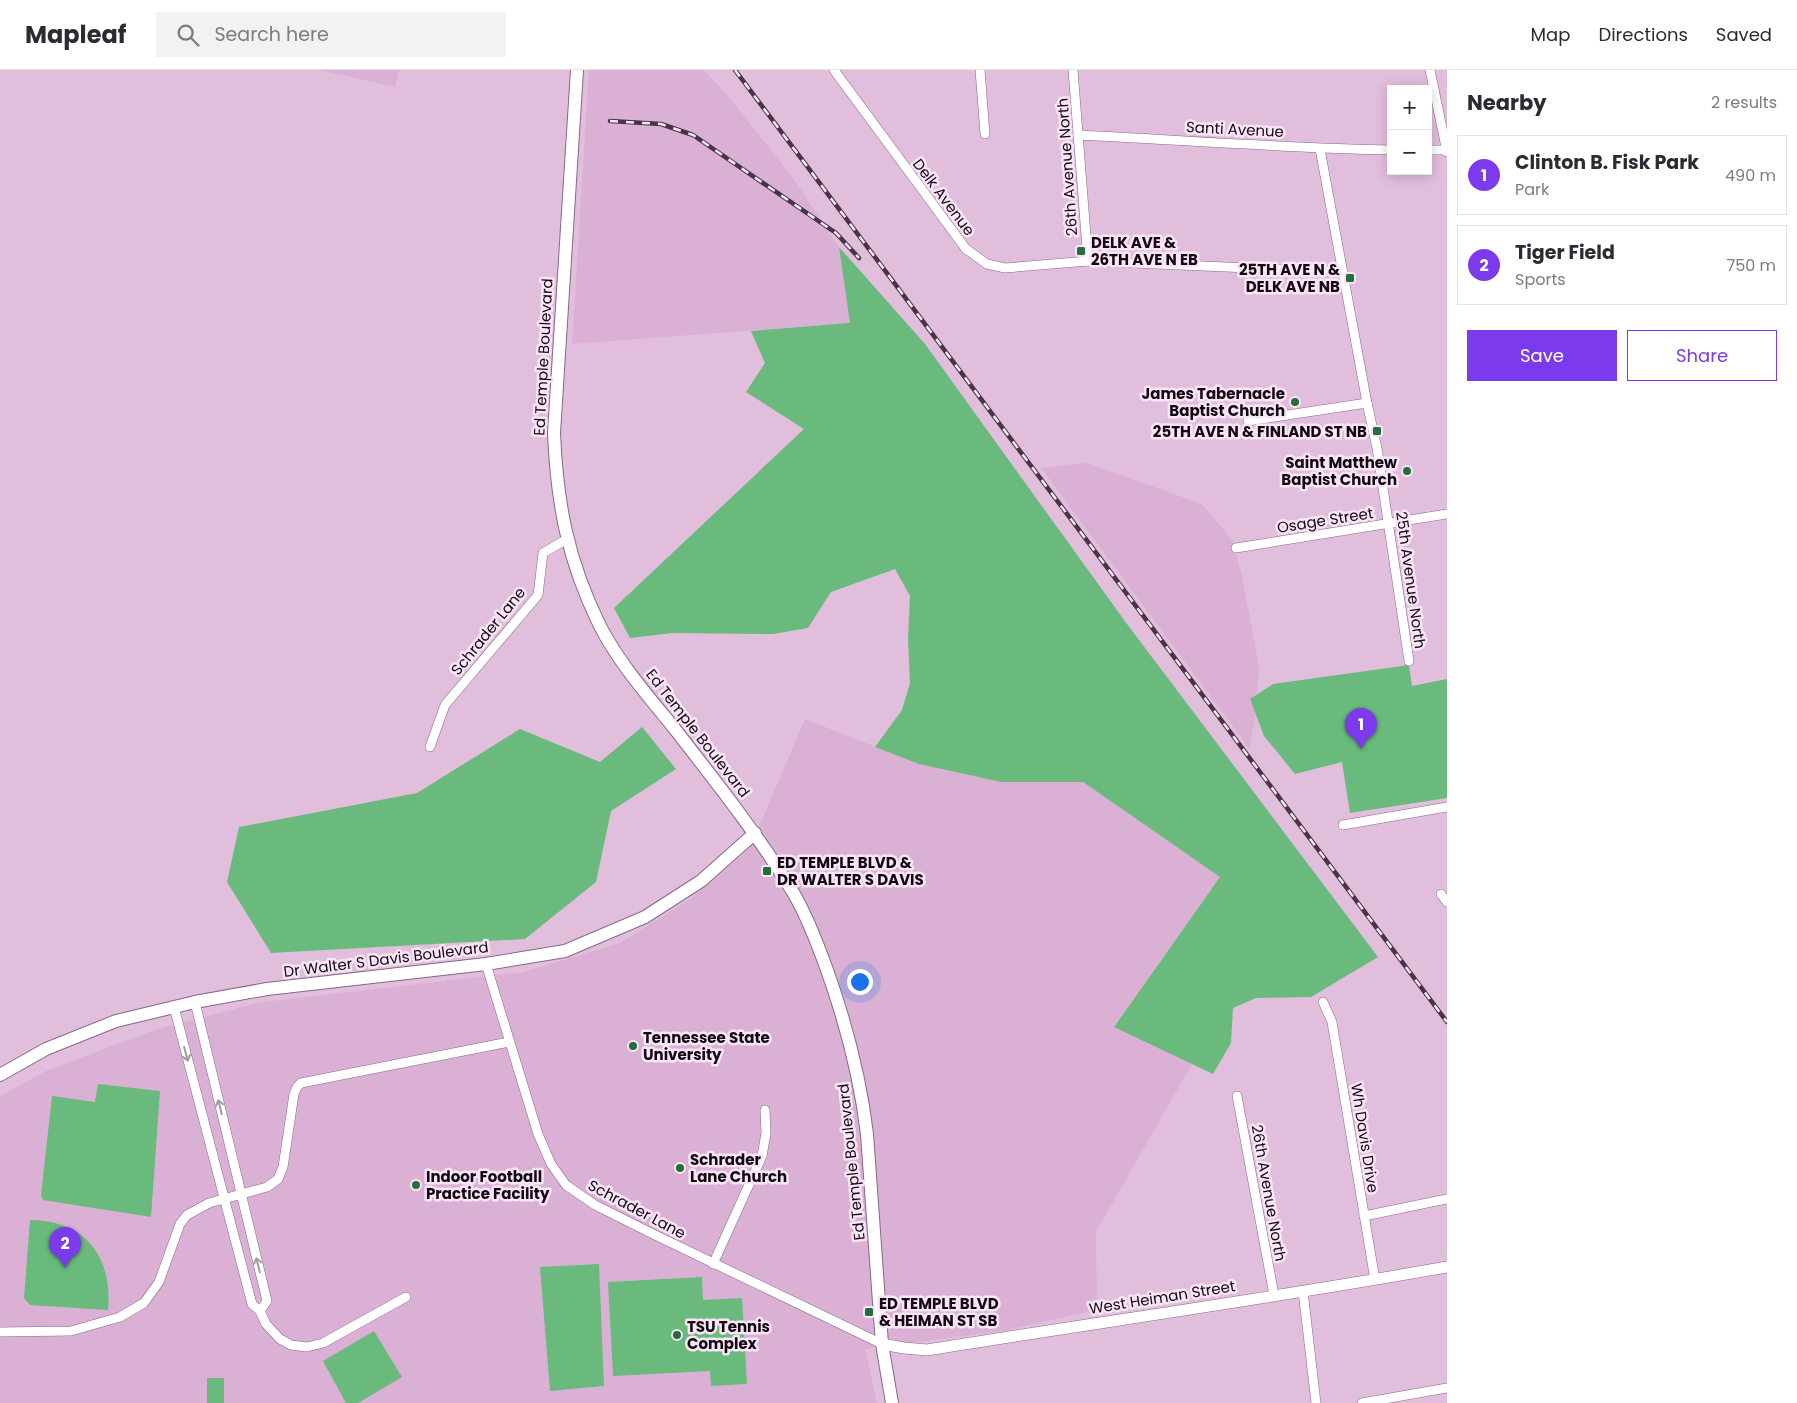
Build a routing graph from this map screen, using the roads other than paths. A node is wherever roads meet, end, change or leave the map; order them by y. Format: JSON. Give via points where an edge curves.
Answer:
{"nodes":[{"id":1,"x":577,"y":70,"type":"edge"},
{"id":2,"x":834,"y":70,"type":"edge"},
{"id":3,"x":980,"y":70,"type":"edge"},
{"id":4,"x":1073,"y":70,"type":"edge"},
{"id":5,"x":1430,"y":70,"type":"edge"},
{"id":6,"x":985,"y":134,"type":"dead end"},
{"id":7,"x":1078,"y":135,"type":"junction"},
{"id":8,"x":1320,"y":148,"type":"junction"},
{"id":9,"x":1387,"y":150,"type":"edge"},
{"id":10,"x":1432,"y":150,"type":"edge"},
{"id":11,"x":1447,"y":151,"type":"edge"},
{"id":12,"x":1088,"y":262,"type":"junction"},
{"id":13,"x":1343,"y":272,"type":"junction"},
{"id":14,"x":1367,"y":403,"type":"junction"},
{"id":15,"x":1248,"y":421,"type":"dead end"},
{"id":16,"x":1447,"y":514,"type":"edge"},
{"id":17,"x":1389,"y":524,"type":"junction"},
{"id":18,"x":566,"y":539,"type":"junction"},
{"id":19,"x":1236,"y":548,"type":"dead end"},
{"id":20,"x":1409,"y":661,"type":"dead end"},
{"id":21,"x":430,"y":747,"type":"dead end"},
{"id":22,"x":1447,"y":807,"type":"edge"},
{"id":23,"x":1343,"y":825,"type":"dead end"},
{"id":24,"x":755,"y":834,"type":"junction"},
{"id":25,"x":1441,"y":894,"type":"dead end"},
{"id":26,"x":1447,"y":902,"type":"edge"},
{"id":27,"x":486,"y":964,"type":"junction"},
{"id":28,"x":195,"y":1002,"type":"junction"},
{"id":29,"x":1323,"y":1002,"type":"dead end"},
{"id":30,"x":174,"y":1007,"type":"junction"},
{"id":31,"x":509,"y":1042,"type":"junction"},
{"id":32,"x":0,"y":1075,"type":"edge"},
{"id":33,"x":1238,"y":1096,"type":"dead end"},
{"id":34,"x":765,"y":1110,"type":"dead end"},
{"id":35,"x":241,"y":1194,"type":"junction"},
{"id":36,"x":224,"y":1199,"type":"junction"},
{"id":37,"x":1447,"y":1199,"type":"edge"},
{"id":38,"x":1364,"y":1216,"type":"junction"},
{"id":39,"x":713,"y":1264,"type":"junction"},
{"id":40,"x":1447,"y":1267,"type":"edge"},
{"id":41,"x":1375,"y":1280,"type":"junction"},
{"id":42,"x":1303,"y":1291,"type":"junction"},
{"id":43,"x":1274,"y":1295,"type":"junction"},
{"id":44,"x":406,"y":1297,"type":"dead end"},
{"id":45,"x":260,"y":1311,"type":"junction"},
{"id":46,"x":0,"y":1332,"type":"edge"},
{"id":47,"x":882,"y":1344,"type":"junction"},
{"id":48,"x":1447,"y":1388,"type":"edge"},
{"id":49,"x":892,"y":1403,"type":"edge"},
{"id":50,"x":1316,"y":1403,"type":"edge"},
{"id":51,"x":1362,"y":1403,"type":"edge"}],
"edges":[{"from":1,"to":18,"type":"main road","name":"Ed Temple Boulevard","via":[[554,433],[556,474]]},
{"from":2,"to":12,"type":"street","name":"Delk Avenue","via":[[966,249],[987,264],[1005,268]]},
{"from":3,"to":6,"type":"street"},
{"from":4,"to":7,"type":"street","name":"26th Avenue North"},
{"from":5,"to":11,"type":"street"},
{"from":7,"to":8,"type":"street","name":"Santi Avenue"},
{"from":7,"to":12,"type":"street","name":"26th Avenue North"},
{"from":8,"to":9,"type":"street","name":"Santi Avenue"},
{"from":8,"to":13,"type":"street","name":"25th Avenue North"},
{"from":10,"to":11,"type":"street"},
{"from":12,"to":13,"type":"street","name":"Delk Avenue"},
{"from":13,"to":14,"type":"street","name":"25th Avenue North"},
{"from":14,"to":15,"type":"street"},
{"from":14,"to":17,"type":"street","name":"25th Avenue North"},
{"from":16,"to":17,"type":"street","name":"Osage Street"},
{"from":17,"to":19,"type":"street","name":"Osage Street"},
{"from":17,"to":20,"type":"street","name":"25th Avenue North"},
{"from":18,"to":21,"type":"street","name":"Schrader Lane","via":[[543,553],[538,595],[446,705]]},
{"from":18,"to":24,"type":"main road","name":"Ed Temple Boulevard","via":[[577,574],[601,628],[623,662]]},
{"from":22,"to":23,"type":"street"},
{"from":24,"to":27,"type":"main road","name":"Dr Walter S Davis Boulevard","via":[[701,880],[645,917],[565,951]]},
{"from":24,"to":47,"type":"main road","name":"Ed Temple Boulevard","via":[[795,896],[818,945],[852,1047],[867,1134]]},
{"from":25,"to":26,"type":"street"},
{"from":27,"to":28,"type":"main road","name":"Dr Walter S Davis Boulevard","via":[[267,989]]},
{"from":27,"to":31,"type":"street","name":"Schrader Lane"},
{"from":28,"to":30,"type":"main road","name":"Dr Walter S Davis Boulevard"},
{"from":35,"to":28,"type":"street","one_way":true},
{"from":29,"to":38,"type":"street","name":"Wh Davis Drive","via":[[1332,1022]]},
{"from":30,"to":32,"type":"main road","name":"Dr Walter S Davis Boulevard","via":[[116,1021],[46,1049]]},
{"from":30,"to":36,"type":"street","one_way":true},
{"from":31,"to":35,"type":"street","via":[[301,1084],[294,1094],[279,1176],[272,1185]]},
{"from":31,"to":39,"type":"street","name":"Schrader Lane","via":[[543,1147],[566,1185],[595,1205]]},
{"from":33,"to":43,"type":"street","name":"26th Avenue North"},
{"from":34,"to":39,"type":"street","via":[[762,1156]]},
{"from":35,"to":36,"type":"street"},
{"from":45,"to":35,"type":"street","one_way":true,"via":[[267,1301]]},
{"from":36,"to":45,"type":"street","via":[[252,1304]]},
{"from":36,"to":46,"type":"street","via":[[187,1214],[156,1286],[145,1302],[133,1310],[110,1321],[71,1332]]},
{"from":37,"to":38,"type":"street"},
{"from":38,"to":41,"type":"street","name":"Wh Davis Drive"},
{"from":39,"to":47,"type":"street","name":"Schrader Lane"},
{"from":40,"to":41,"type":"street","name":"West Heiman Street"},
{"from":41,"to":42,"type":"street","name":"West Heiman Street"},
{"from":42,"to":43,"type":"street","name":"West Heiman Street"},
{"from":42,"to":50,"type":"street"},
{"from":43,"to":47,"type":"street","name":"West Heiman Street","via":[[927,1350]]},
{"from":44,"to":45,"type":"street","via":[[323,1343],[307,1348],[280,1339],[266,1324]]},
{"from":47,"to":49,"type":"main road","name":"Ed Temple Boulevard"},
{"from":48,"to":51,"type":"street"}]}
